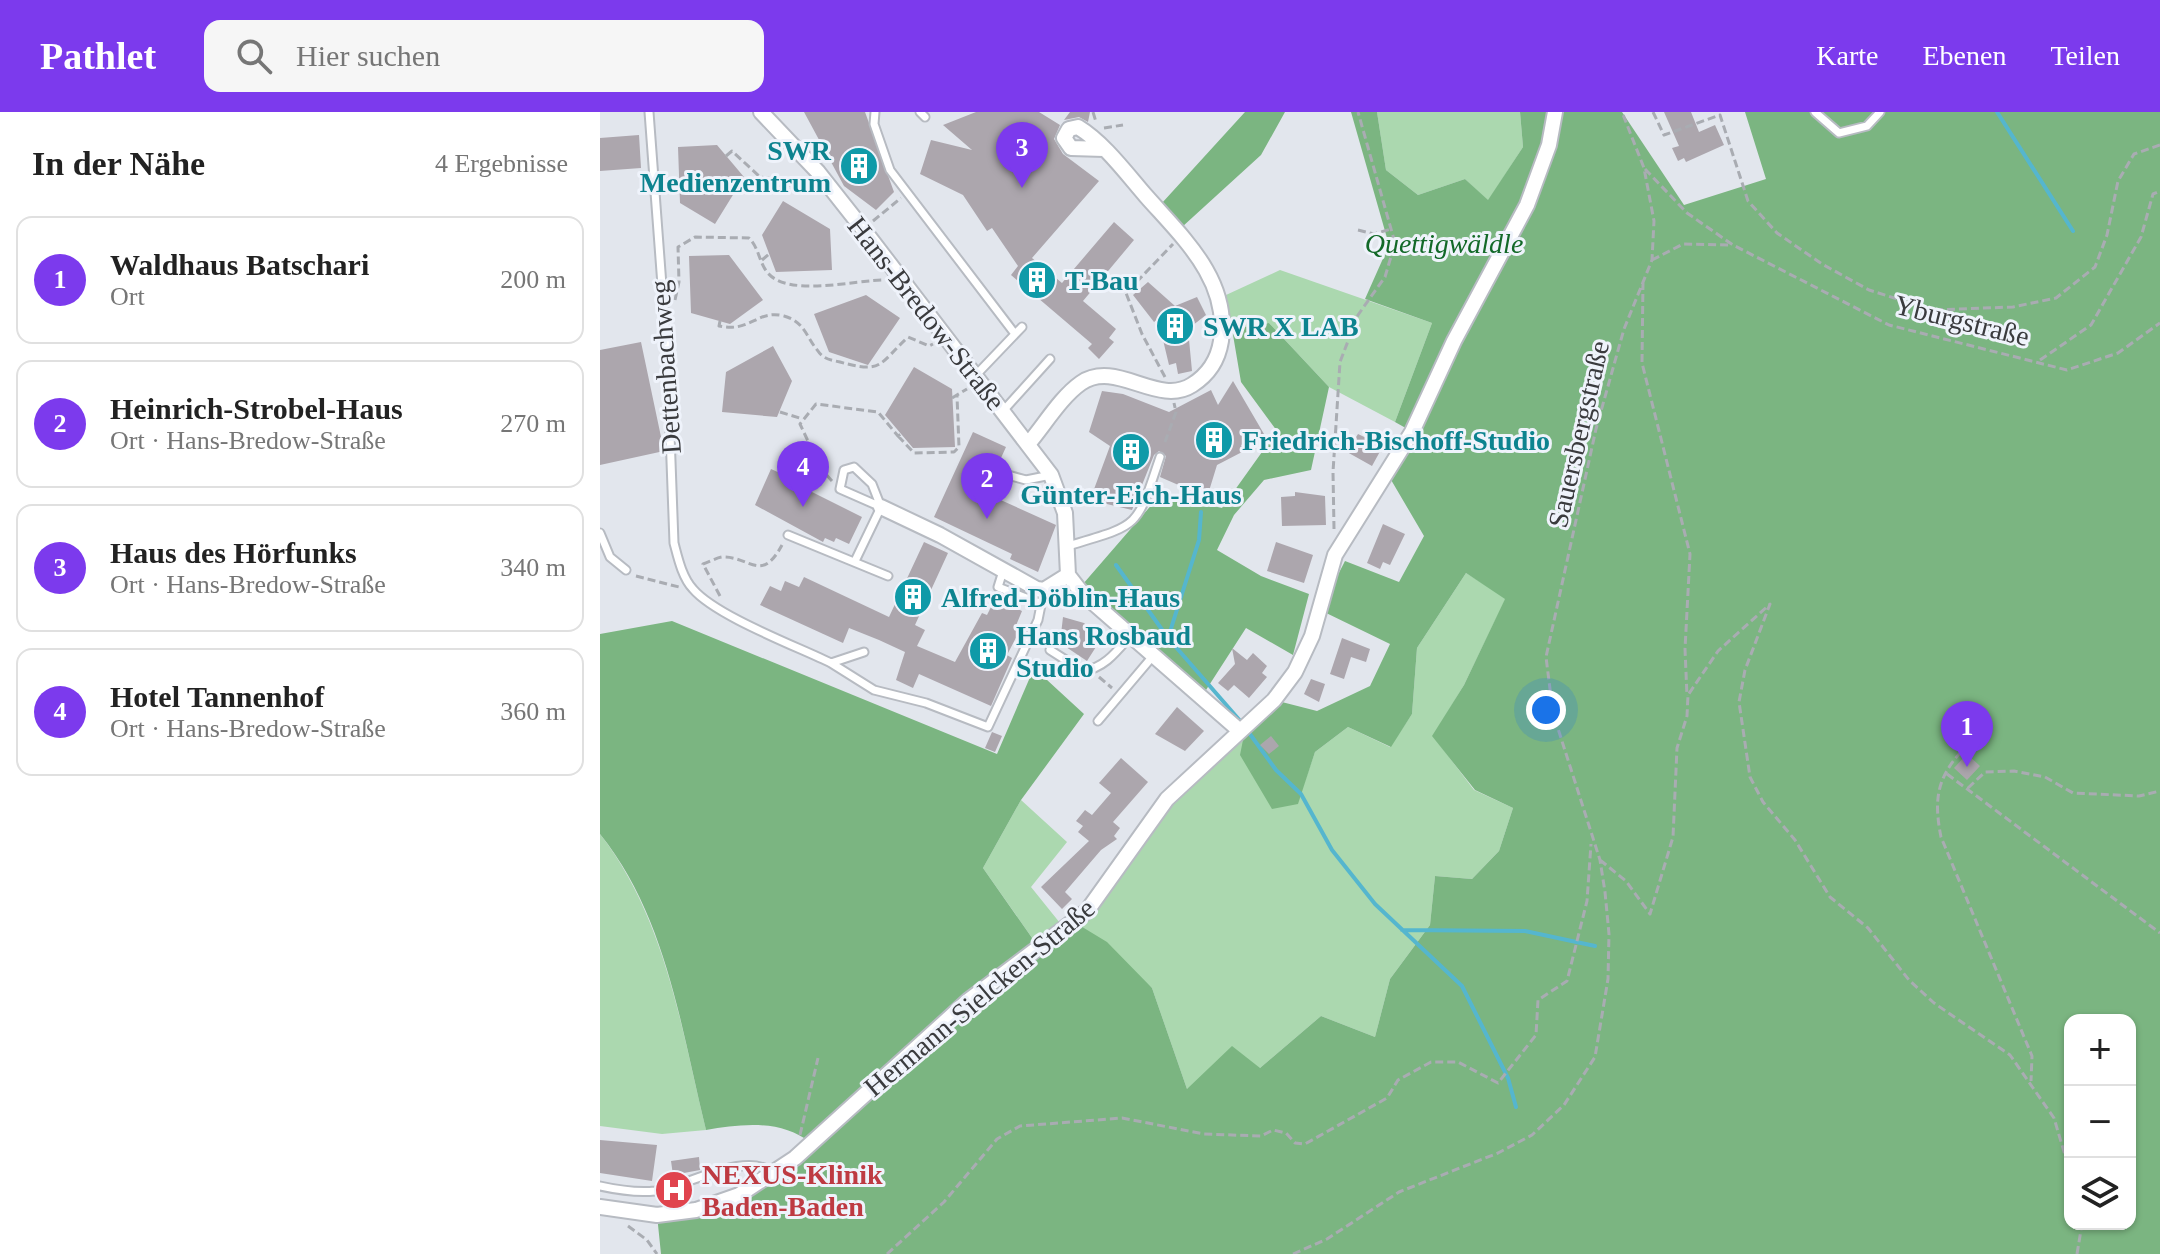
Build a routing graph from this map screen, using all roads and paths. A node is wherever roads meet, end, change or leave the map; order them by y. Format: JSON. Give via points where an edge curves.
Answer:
{"nodes":[{"id":1,"x":649,"y":112,"type":"edge"},
{"id":2,"x":761,"y":112,"type":"edge"},
{"id":3,"x":875,"y":112,"type":"edge"},
{"id":4,"x":1093,"y":112,"type":"edge"},
{"id":5,"x":1358,"y":112,"type":"edge"},
{"id":6,"x":1555,"y":112,"type":"edge"},
{"id":7,"x":1622,"y":112,"type":"edge"},
{"id":8,"x":1653,"y":112,"type":"edge"},
{"id":9,"x":1815,"y":112,"type":"edge"},
{"id":10,"x":1880,"y":112,"type":"edge"},
{"id":11,"x":1123,"y":125,"type":"dead end"},
{"id":12,"x":2160,"y":145,"type":"edge"},
{"id":13,"x":1104,"y":149,"type":"dead end"},
{"id":14,"x":726,"y":156,"type":"dead end"},
{"id":15,"x":1644,"y":168,"type":"junction"},
{"id":16,"x":754,"y":183,"type":"dead end"},
{"id":17,"x":801,"y":183,"type":"junction"},
{"id":18,"x":828,"y":184,"type":"junction"},
{"id":19,"x":2160,"y":191,"type":"edge"},
{"id":20,"x":907,"y":192,"type":"junction"},
{"id":21,"x":863,"y":229,"type":"junction"},
{"id":22,"x":1391,"y":229,"type":"junction"},
{"id":23,"x":1358,"y":230,"type":"dead end"},
{"id":24,"x":1181,"y":236,"type":"junction"},
{"id":25,"x":1733,"y":245,"type":"junction"},
{"id":26,"x":769,"y":254,"type":"dead end"},
{"id":27,"x":762,"y":260,"type":"junction"},
{"id":28,"x":1652,"y":260,"type":"junction"},
{"id":29,"x":898,"y":273,"type":"junction"},
{"id":30,"x":1643,"y":280,"type":"junction"},
{"id":31,"x":662,"y":319,"type":"junction"},
{"id":32,"x":720,"y":321,"type":"dead end"},
{"id":33,"x":2160,"y":323,"type":"edge"},
{"id":34,"x":1022,"y":327,"type":"dead end"},
{"id":35,"x":1015,"y":334,"type":"junction"},
{"id":36,"x":946,"y":335,"type":"junction"},
{"id":37,"x":843,"y":357,"type":"dead end"},
{"id":38,"x":1050,"y":359,"type":"dead end"},
{"id":39,"x":2040,"y":360,"type":"junction"},
{"id":40,"x":842,"y":363,"type":"junction"},
{"id":41,"x":976,"y":375,"type":"junction"},
{"id":42,"x":957,"y":396,"type":"dead end"},
{"id":43,"x":1173,"y":396,"type":"junction"},
{"id":44,"x":1003,"y":411,"type":"junction"},
{"id":45,"x":780,"y":412,"type":"dead end"},
{"id":46,"x":803,"y":419,"type":"junction"},
{"id":47,"x":1165,"y":442,"type":"dead end"},
{"id":48,"x":1029,"y":443,"type":"junction"},
{"id":49,"x":1160,"y":457,"type":"dead end"},
{"id":50,"x":1004,"y":474,"type":"dead end"},
{"id":51,"x":1051,"y":475,"type":"junction"},
{"id":52,"x":840,"y":489,"type":"junction"},
{"id":53,"x":881,"y":507,"type":"junction"},
{"id":54,"x":600,"y":533,"type":"edge"},
{"id":55,"x":786,"y":538,"type":"joint"},
{"id":56,"x":1068,"y":546,"type":"junction"},
{"id":57,"x":1335,"y":555,"type":"junction"},
{"id":58,"x":855,"y":561,"type":"junction"},
{"id":59,"x":626,"y":570,"type":"joint"},
{"id":60,"x":1068,"y":575,"type":"junction"},
{"id":61,"x":888,"y":576,"type":"dead end"},
{"id":62,"x":693,"y":589,"type":"junction"},
{"id":63,"x":1041,"y":596,"type":"junction"},
{"id":64,"x":719,"y":605,"type":"junction"},
{"id":65,"x":1131,"y":634,"type":"junction"},
{"id":66,"x":1050,"y":650,"type":"dead end"},
{"id":67,"x":864,"y":652,"type":"dead end"},
{"id":68,"x":1155,"y":654,"type":"junction"},
{"id":69,"x":831,"y":663,"type":"junction"},
{"id":70,"x":1098,"y":677,"type":"dead end"},
{"id":71,"x":1105,"y":683,"type":"dead end"},
{"id":72,"x":1687,"y":716,"type":"junction"},
{"id":73,"x":1098,"y":721,"type":"dead end"},
{"id":74,"x":1244,"y":727,"type":"junction"},
{"id":75,"x":1961,"y":752,"type":"dead end"},
{"id":76,"x":1947,"y":774,"type":"junction"},
{"id":77,"x":1968,"y":788,"type":"junction"},
{"id":78,"x":2160,"y":791,"type":"edge"},
{"id":79,"x":1592,"y":840,"type":"junction"},
{"id":80,"x":1600,"y":860,"type":"junction"},
{"id":81,"x":2160,"y":933,"type":"edge"},
{"id":82,"x":818,"y":1058,"type":"dead end"},
{"id":83,"x":2031,"y":1081,"type":"junction"},
{"id":84,"x":795,"y":1158,"type":"junction"},
{"id":85,"x":2066,"y":1158,"type":"edge"},
{"id":86,"x":773,"y":1174,"type":"junction"},
{"id":87,"x":600,"y":1186,"type":"edge"},
{"id":88,"x":600,"y":1207,"type":"edge"},
{"id":89,"x":626,"y":1224,"type":"dead end"},
{"id":90,"x":2081,"y":1230,"type":"edge"},
{"id":91,"x":657,"y":1254,"type":"edge"},
{"id":92,"x":887,"y":1254,"type":"edge"},
{"id":93,"x":1293,"y":1254,"type":"edge"},
{"id":94,"x":2077,"y":1254,"type":"edge"}],
"edges":[{"from":1,"to":31,"type":"lane","name":"Dettenbachweg"},
{"from":2,"to":18,"type":"street","name":"Hans-Bredow-Straße"},
{"from":3,"to":20,"type":"lane","via":[[890,170]]},
{"from":4,"to":11,"type":"path","via":[[1099,128]]},
{"from":5,"to":22,"type":"path"},
{"from":6,"to":57,"type":"street","name":"Hermann-Sielcken-Straße","via":[[1527,205],[1466,316],[1412,432]]},
{"from":7,"to":15,"type":"path","name":"Sauersbergstraße"},
{"from":8,"to":12,"type":"path","via":[[1664,135],[1720,115],[1748,201],[1777,233],[1869,290],[1932,310],[2013,307],[2056,298],[2095,267],[2118,181],[2134,154]]},
{"from":9,"to":10,"type":"lane","via":[[1839,133],[1867,126]]},
{"from":13,"to":24,"type":"street"},
{"from":14,"to":17,"type":"path","via":[[732,151],[760,177]]},
{"from":15,"to":25,"type":"path","name":"Yburgstraße","via":[[1687,213]]},
{"from":15,"to":28,"type":"path","name":"Sauersbergstraße","via":[[1654,221]]},
{"from":16,"to":17,"type":"path","via":[[763,190]]},
{"from":17,"to":18,"type":"path"},
{"from":18,"to":21,"type":"street","name":"Hans-Bredow-Straße"},
{"from":19,"to":39,"type":"path","via":[[2153,194],[2141,237],[2091,325]]},
{"from":20,"to":21,"type":"path"},
{"from":20,"to":35,"type":"lane"},
{"from":21,"to":29,"type":"street","name":"Hans-Bredow-Straße"},
{"from":22,"to":23,"type":"path","via":[[1374,234]]},
{"from":22,"to":57,"type":"path","via":[[1395,243],[1385,277],[1358,315],[1340,362],[1333,472]]},
{"from":24,"to":43,"type":"path","via":[[1126,293]]},
{"from":24,"to":43,"type":"street","via":[[1212,278],[1223,323],[1219,353],[1205,376]]},
{"from":25,"to":28,"type":"path","via":[[1683,244]]},
{"from":25,"to":39,"type":"path","name":"Yburgstraße","via":[[1889,325]]},
{"from":26,"to":27,"type":"path"},
{"from":27,"to":29,"type":"path","via":[[773,277],[799,286],[884,280]]},
{"from":27,"to":31,"type":"path","via":[[749,238],[685,241],[678,247],[678,296]]},
{"from":28,"to":30,"type":"path","name":"Sauersbergstraße"},
{"from":29,"to":36,"type":"street","name":"Hans-Bredow-Straße"},
{"from":30,"to":72,"type":"path","via":[[1642,363],[1690,554]]},
{"from":30,"to":79,"type":"path","name":"Sauersbergstraße","via":[[1596,429],[1546,657],[1553,713]]},
{"from":31,"to":62,"type":"lane","name":"Dettenbachweg","via":[[674,543]]},
{"from":32,"to":40,"type":"path","via":[[719,326],[737,329],[770,315],[790,318],[805,329],[825,358]]},
{"from":33,"to":39,"type":"path","name":"Yburgstraße","via":[[2118,353],[2067,370]]},
{"from":34,"to":35,"type":"lane"},
{"from":35,"to":41,"type":"lane"},
{"from":36,"to":40,"type":"path","via":[[929,346],[908,337],[882,365],[871,369]]},
{"from":36,"to":41,"type":"street","name":"Hans-Bredow-Straße"},
{"from":37,"to":40,"type":"path"},
{"from":38,"to":44,"type":"lane"},
{"from":41,"to":44,"type":"street","name":"Hans-Bredow-Straße"},
{"from":42,"to":46,"type":"path","via":[[959,447],[954,452],[914,453],[873,410],[816,404]]},
{"from":43,"to":47,"type":"path","via":[[1176,412]]},
{"from":43,"to":48,"type":"street","via":[[1107,375],[1092,377],[1079,384]]},
{"from":44,"to":48,"type":"street","name":"Hans-Bredow-Straße"},
{"from":45,"to":46,"type":"path"},
{"from":46,"to":52,"type":"path","via":[[800,424],[811,451]]},
{"from":48,"to":51,"type":"street","name":"Hans-Bredow-Straße"},
{"from":49,"to":56,"type":"lane","via":[[1142,512],[1125,529]]},
{"from":50,"to":51,"type":"lane","via":[[1026,480]]},
{"from":51,"to":56,"type":"street","name":"Hans-Bredow-Straße","via":[[1065,513]]},
{"from":52,"to":53,"type":"lane"},
{"from":52,"to":53,"type":"lane","via":[[844,470],[854,467],[872,484]]},
{"from":53,"to":58,"type":"lane"},
{"from":53,"to":63,"type":"street","via":[[940,535]]},
{"from":54,"to":59,"type":"lane","via":[[610,557]]},
{"from":55,"to":58,"type":"lane"},
{"from":55,"to":64,"type":"path","via":[[775,559],[762,566],[722,557],[703,564]]},
{"from":56,"to":60,"type":"street","name":"Hans-Bredow-Straße"},
{"from":57,"to":74,"type":"street","name":"Hermann-Sielcken-Straße","via":[[1312,636],[1295,672]]},
{"from":58,"to":61,"type":"lane"},
{"from":59,"to":62,"type":"path","via":[[654,583]]},
{"from":60,"to":63,"type":"street"},
{"from":60,"to":65,"type":"street"},
{"from":62,"to":64,"type":"lane","name":"Dettenbachweg"},
{"from":63,"to":69,"type":"lane","via":[[1038,620],[988,727],[874,690]]},
{"from":64,"to":69,"type":"lane"},
{"from":65,"to":66,"type":"lane","via":[[1113,656],[1090,670],[1083,671]]},
{"from":65,"to":68,"type":"street"},
{"from":67,"to":69,"type":"lane"},
{"from":68,"to":73,"type":"lane"},
{"from":68,"to":74,"type":"street"},
{"from":70,"to":71,"type":"path"},
{"from":72,"to":80,"type":"path","via":[[1677,748],[1673,837],[1650,914],[1626,881]]},
{"from":72,"to":83,"type":"path","via":[[1688,695],[1718,651],[1770,604],[1739,702],[1750,777],[1763,802],[1795,840],[1830,897],[1868,928],[1909,980],[2010,1055]]},
{"from":74,"to":84,"type":"street","name":"Hermann-Sielcken-Straße","via":[[1167,799],[1087,911],[969,1000]]},
{"from":75,"to":76,"type":"path"},
{"from":76,"to":77,"type":"path"},
{"from":76,"to":83,"type":"path","via":[[1937,788],[1941,837],[2032,1056]]},
{"from":77,"to":78,"type":"path","via":[[1985,772],[2014,771],[2045,777],[2073,793],[2139,796]]},
{"from":77,"to":81,"type":"path"},
{"from":79,"to":80,"type":"path","name":"Sauersbergstraße"},
{"from":79,"to":92,"type":"path","via":[[1587,901],[1567,981],[1538,1000],[1536,1035],[1498,1083],[1458,1062],[1431,1062],[1398,1080],[1387,1098],[1305,1144],[1273,1130],[1261,1136],[1204,1134],[1122,1118],[1020,1126],[997,1139],[944,1202]]},
{"from":80,"to":93,"type":"path","name":"Sauersbergstraße","via":[[1609,934],[1608,979],[1595,1057],[1564,1105],[1532,1135],[1399,1192],[1327,1239]]},
{"from":82,"to":84,"type":"path"},
{"from":83,"to":85,"type":"path","via":[[2054,1118]]},
{"from":84,"to":86,"type":"street","name":"Hermann-Sielcken-Straße"},
{"from":86,"to":87,"type":"lane","via":[[763,1164],[745,1163],[653,1191]]},
{"from":86,"to":88,"type":"street","name":"Hermann-Sielcken-Straße","via":[[739,1195],[696,1210],[657,1215]]},
{"from":89,"to":91,"type":"path"},
{"from":90,"to":94,"type":"path"}]}
